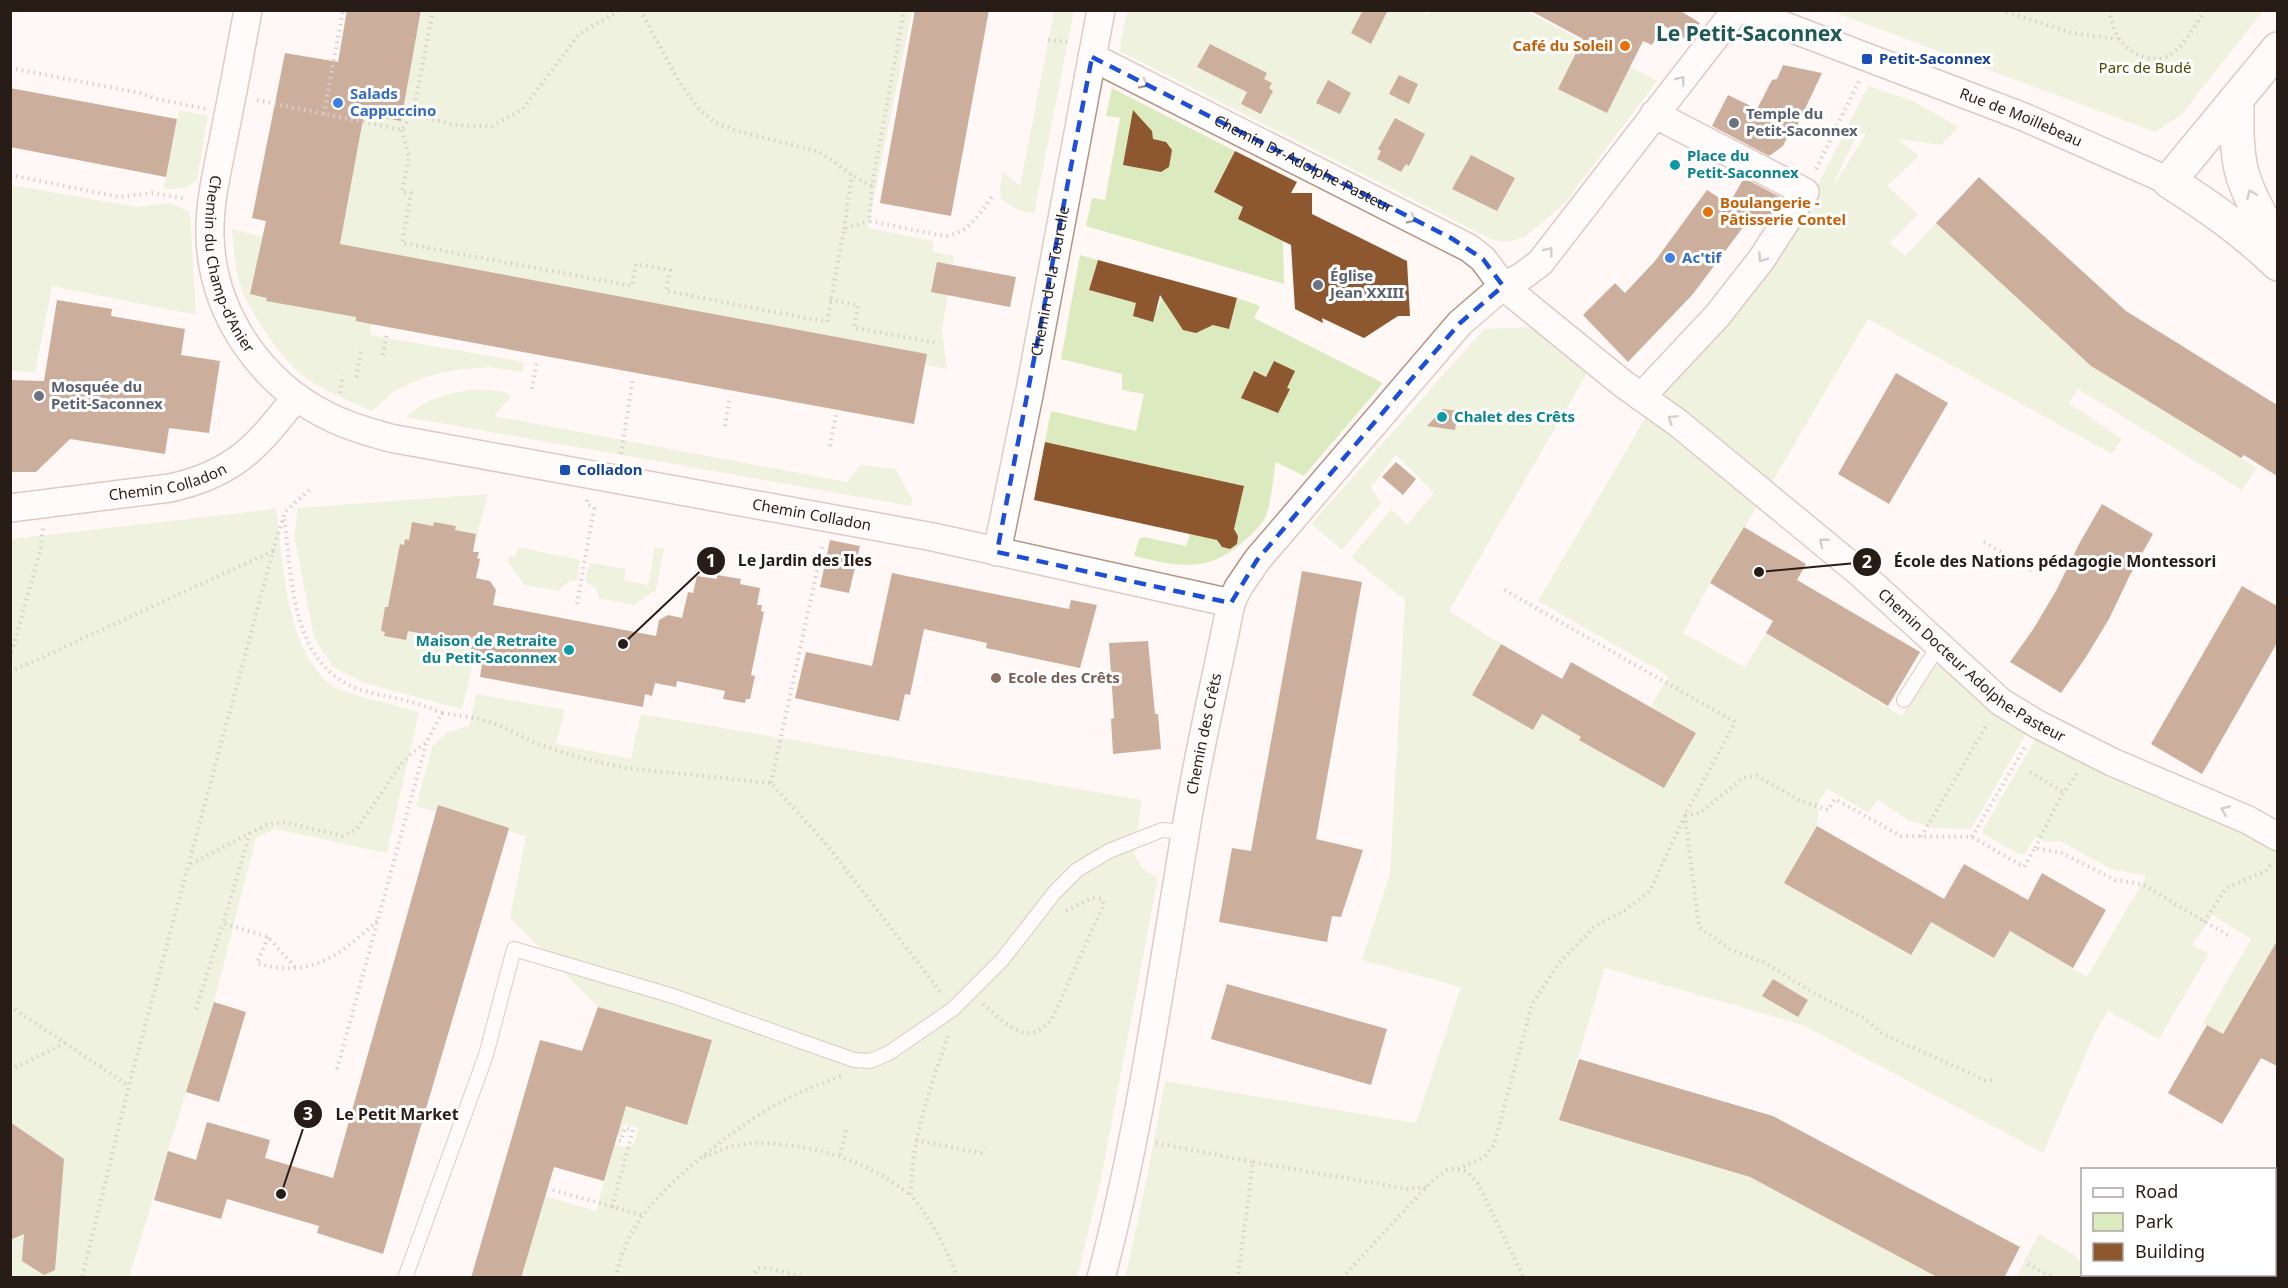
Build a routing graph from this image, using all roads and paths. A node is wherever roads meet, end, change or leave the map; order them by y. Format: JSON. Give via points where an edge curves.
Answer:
{"nodes":[{"id":1,"x":248,"y":10,"type":"edge"},
{"id":2,"x":343,"y":10,"type":"edge"},
{"id":3,"x":433,"y":10,"type":"edge"},
{"id":4,"x":620,"y":10,"type":"edge"},
{"id":5,"x":640,"y":10,"type":"edge"},
{"id":6,"x":904,"y":10,"type":"edge"},
{"id":7,"x":1101,"y":10,"type":"edge"},
{"id":8,"x":1736,"y":10,"type":"edge"},
{"id":9,"x":1743,"y":10,"type":"edge"},
{"id":10,"x":2001,"y":10,"type":"edge"},
{"id":11,"x":2109,"y":10,"type":"edge"},
{"id":12,"x":2205,"y":10,"type":"edge"},
{"id":13,"x":2119,"y":39,"type":"junction"},
{"id":14,"x":1048,"y":40,"type":"dead end"},
{"id":15,"x":1067,"y":42,"type":"dead end"},
{"id":16,"x":2277,"y":49,"type":"edge"},
{"id":17,"x":1092,"y":57,"type":"junction"},
{"id":18,"x":10,"y":68,"type":"edge"},
{"id":19,"x":1861,"y":78,"type":"dead end"},
{"id":20,"x":249,"y":98,"type":"dead end"},
{"id":21,"x":2237,"y":99,"type":"junction"},
{"id":22,"x":212,"y":111,"type":"dead end"},
{"id":23,"x":324,"y":114,"type":"junction"},
{"id":24,"x":413,"y":114,"type":"junction"},
{"id":25,"x":1654,"y":114,"type":"junction"},
{"id":26,"x":402,"y":130,"type":"junction"},
{"id":27,"x":10,"y":175,"type":"edge"},
{"id":28,"x":852,"y":175,"type":"junction"},
{"id":29,"x":2169,"y":180,"type":"junction"},
{"id":30,"x":872,"y":186,"type":"junction"},
{"id":31,"x":1805,"y":192,"type":"junction"},
{"id":32,"x":992,"y":197,"type":"dead end"},
{"id":33,"x":195,"y":201,"type":"dead end"},
{"id":34,"x":869,"y":221,"type":"junction"},
{"id":35,"x":844,"y":229,"type":"junction"},
{"id":36,"x":2277,"y":246,"type":"edge"},
{"id":37,"x":2277,"y":264,"type":"edge"},
{"id":38,"x":1503,"y":286,"type":"junction"},
{"id":39,"x":830,"y":300,"type":"junction"},
{"id":40,"x":387,"y":333,"type":"dead end"},
{"id":41,"x":939,"y":343,"type":"dead end"},
{"id":42,"x":361,"y":352,"type":"dead end"},
{"id":43,"x":383,"y":355,"type":"dead end"},
{"id":44,"x":537,"y":361,"type":"dead end"},
{"id":45,"x":343,"y":375,"type":"dead end"},
{"id":46,"x":356,"y":377,"type":"dead end"},
{"id":47,"x":633,"y":378,"type":"dead end"},
{"id":48,"x":532,"y":389,"type":"dead end"},
{"id":49,"x":339,"y":396,"type":"dead end"},
{"id":50,"x":730,"y":396,"type":"dead end"},
{"id":51,"x":296,"y":398,"type":"junction"},
{"id":52,"x":1641,"y":398,"type":"junction"},
{"id":53,"x":836,"y":415,"type":"dead end"},
{"id":54,"x":724,"y":426,"type":"dead end"},
{"id":55,"x":390,"y":438,"type":"joint"},
{"id":56,"x":830,"y":446,"type":"dead end"},
{"id":57,"x":621,"y":454,"type":"dead end"},
{"id":58,"x":309,"y":490,"type":"dead end"},
{"id":59,"x":588,"y":493,"type":"dead end"},
{"id":60,"x":10,"y":508,"type":"edge"},
{"id":61,"x":284,"y":517,"type":"junction"},
{"id":62,"x":43,"y":528,"type":"dead end"},
{"id":63,"x":824,"y":536,"type":"dead end"},
{"id":64,"x":1984,"y":542,"type":"dead end"},
{"id":65,"x":273,"y":551,"type":"junction"},
{"id":66,"x":997,"y":552,"type":"junction"},
{"id":67,"x":2033,"y":571,"type":"dead end"},
{"id":68,"x":1501,"y":588,"type":"dead end"},
{"id":69,"x":1231,"y":603,"type":"junction"},
{"id":70,"x":577,"y":604,"type":"dead end"},
{"id":71,"x":1939,"y":645,"type":"junction"},
{"id":72,"x":10,"y":658,"type":"edge"},
{"id":73,"x":10,"y":672,"type":"edge"},
{"id":74,"x":1904,"y":700,"type":"dead end"},
{"id":75,"x":2001,"y":702,"type":"junction"},
{"id":76,"x":442,"y":713,"type":"junction"},
{"id":77,"x":2037,"y":724,"type":"junction"},
{"id":78,"x":426,"y":743,"type":"junction"},
{"id":79,"x":2086,"y":749,"type":"junction"},
{"id":80,"x":2030,"y":772,"type":"dead end"},
{"id":81,"x":771,"y":783,"type":"junction"},
{"id":82,"x":2065,"y":793,"type":"junction"},
{"id":83,"x":1685,"y":815,"type":"junction"},
{"id":84,"x":1185,"y":832,"type":"junction"},
{"id":85,"x":250,"y":833,"type":"junction"},
{"id":86,"x":1921,"y":837,"type":"junction"},
{"id":87,"x":1972,"y":837,"type":"junction"},
{"id":88,"x":2277,"y":837,"type":"edge"},
{"id":89,"x":2036,"y":848,"type":"junction"},
{"id":90,"x":2277,"y":854,"type":"edge"},
{"id":91,"x":190,"y":865,"type":"junction"},
{"id":92,"x":380,"y":918,"type":"junction"},
{"id":93,"x":1033,"y":920,"type":"junction"},
{"id":94,"x":2204,"y":922,"type":"junction"},
{"id":95,"x":223,"y":923,"type":"junction"},
{"id":96,"x":2229,"y":936,"type":"dead end"},
{"id":97,"x":268,"y":937,"type":"junction"},
{"id":98,"x":296,"y":968,"type":"junction"},
{"id":99,"x":957,"y":1005,"type":"junction"},
{"id":100,"x":10,"y":1006,"type":"edge"},
{"id":101,"x":985,"y":1006,"type":"dead end"},
{"id":102,"x":196,"y":1009,"type":"dead end"},
{"id":103,"x":65,"y":1043,"type":"junction"},
{"id":104,"x":870,"y":1061,"type":"junction"},
{"id":105,"x":338,"y":1069,"type":"dead end"},
{"id":106,"x":10,"y":1070,"type":"edge"},
{"id":107,"x":1995,"y":1080,"type":"dead end"},
{"id":108,"x":129,"y":1086,"type":"junction"},
{"id":109,"x":847,"y":1127,"type":"dead end"},
{"id":110,"x":617,"y":1140,"type":"dead end"},
{"id":111,"x":916,"y":1140,"type":"junction"},
{"id":112,"x":1150,"y":1142,"type":"dead end"},
{"id":113,"x":985,"y":1148,"type":"dead end"},
{"id":114,"x":840,"y":1155,"type":"junction"},
{"id":115,"x":700,"y":1158,"type":"junction"},
{"id":116,"x":1253,"y":1162,"type":"junction"},
{"id":117,"x":1458,"y":1169,"type":"junction"},
{"id":118,"x":1426,"y":1187,"type":"junction"},
{"id":119,"x":553,"y":1190,"type":"dead end"},
{"id":120,"x":911,"y":1195,"type":"junction"},
{"id":121,"x":612,"y":1207,"type":"junction"},
{"id":122,"x":642,"y":1215,"type":"junction"},
{"id":123,"x":2028,"y":1264,"type":"dead end"},
{"id":124,"x":82,"y":1278,"type":"edge"},
{"id":125,"x":405,"y":1278,"type":"edge"},
{"id":126,"x":616,"y":1278,"type":"edge"},
{"id":127,"x":752,"y":1278,"type":"edge"},
{"id":128,"x":806,"y":1278,"type":"edge"},
{"id":129,"x":957,"y":1278,"type":"edge"},
{"id":130,"x":1101,"y":1278,"type":"edge"},
{"id":131,"x":1238,"y":1278,"type":"edge"},
{"id":132,"x":1342,"y":1278,"type":"edge"},
{"id":133,"x":1524,"y":1278,"type":"edge"},
{"id":134,"x":2054,"y":1278,"type":"edge"}],
"edges":[{"from":1,"to":51,"type":"street","name":"Chemin du Champ-d'Anier","via":[[212,198],[212,254],[219,290],[233,324],[270,376]]},
{"from":2,"to":23,"type":"path"},
{"from":3,"to":24,"type":"path"},
{"from":4,"to":24,"type":"path","via":[[579,34],[523,109],[492,126],[454,125]]},
{"from":5,"to":28,"type":"path","via":[[680,83],[714,122],[820,152]]},
{"from":6,"to":30,"type":"path"},
{"from":7,"to":17,"type":"street","name":"Chemin de la Tourelle"},
{"from":25,"to":8,"type":"street","one_way":true},
{"from":9,"to":29,"type":"street","name":"Rue de Moillebeau","via":[[2024,117]]},
{"from":10,"to":13,"type":"path","via":[[2072,33]]},
{"from":11,"to":13,"type":"path"},
{"from":12,"to":13,"type":"path","via":[[2173,53],[2160,58],[2139,56]]},
{"from":14,"to":15,"type":"path"},
{"from":16,"to":21,"type":"street"},
{"from":17,"to":38,"type":"street","name":"Chemin Dr-Adolphe-Pasteur","one_way":true,"via":[[1451,238],[1483,259]]},
{"from":17,"to":66,"type":"street","name":"Chemin de la Tourelle"},
{"from":18,"to":22,"type":"path"},
{"from":19,"to":31,"type":"path"},
{"from":20,"to":23,"type":"path"},
{"from":21,"to":29,"type":"street"},
{"from":36,"to":21,"type":"street","one_way":true,"via":[[2241,171]]},
{"from":23,"to":26,"type":"path"},
{"from":24,"to":26,"type":"path"},
{"from":25,"to":31,"type":"street"},
{"from":38,"to":25,"type":"street","one_way":true,"via":[[1540,263]]},
{"from":26,"to":39,"type":"path","via":[[409,156],[402,192],[411,193],[402,243],[632,286],[636,264],[670,270],[666,291],[827,322]]},
{"from":27,"to":33,"type":"path","via":[[119,197],[153,193]]},
{"from":28,"to":30,"type":"path"},
{"from":28,"to":35,"type":"path"},
{"from":29,"to":37,"type":"street","name":"Rue de Moillebeau","via":[[2254,240]]},
{"from":30,"to":34,"type":"path"},
{"from":31,"to":52,"type":"street","one_way":true,"via":[[1761,260],[1717,316]]},
{"from":32,"to":34,"type":"path","via":[[968,228],[957,234],[945,236]]},
{"from":34,"to":35,"type":"path"},
{"from":35,"to":39,"type":"path"},
{"from":38,"to":52,"type":"street","name":"Chemin Docteur Adolphe-Pasteur"},
{"from":38,"to":69,"type":"street","name":"Chemin des Crêts","via":[[1460,323],[1414,376],[1257,560]]},
{"from":39,"to":41,"type":"path","via":[[858,305],[854,328]]},
{"from":40,"to":43,"type":"path"},
{"from":42,"to":46,"type":"path"},
{"from":44,"to":48,"type":"path"},
{"from":45,"to":49,"type":"path"},
{"from":47,"to":57,"type":"path"},
{"from":50,"to":54,"type":"path"},
{"from":51,"to":55,"type":"street","name":"Chemin du Champ-d'Anier","via":[[352,428]]},
{"from":51,"to":60,"type":"street","name":"Chemin Colladon","via":[[242,458],[192,483]]},
{"from":71,"to":52,"type":"street","name":"Chemin Docteur Adolphe-Pasteur","one_way":true,"via":[[1860,573],[1678,423]]},
{"from":53,"to":56,"type":"path"},
{"from":55,"to":66,"type":"street","name":"Chemin Colladon"},
{"from":58,"to":61,"type":"path"},
{"from":59,"to":70,"type":"path","via":[[587,504],[594,508]]},
{"from":61,"to":65,"type":"path"},
{"from":61,"to":76,"type":"path","via":[[300,618],[309,644],[326,671],[358,689]]},
{"from":62,"to":72,"type":"path"},
{"from":63,"to":81,"type":"path"},
{"from":64,"to":67,"type":"path"},
{"from":65,"to":73,"type":"path"},
{"from":65,"to":91,"type":"path"},
{"from":66,"to":69,"type":"street","name":"Chemin Colladon"},
{"from":68,"to":83,"type":"path","via":[[1736,722]]},
{"from":69,"to":84,"type":"street","name":"Chemin des Crêts"},
{"from":71,"to":74,"type":"lane"},
{"from":71,"to":75,"type":"street","name":"Chemin Docteur Adolphe-Pasteur"},
{"from":75,"to":77,"type":"street","name":"Chemin Docteur Adolphe-Pasteur"},
{"from":75,"to":86,"type":"path"},
{"from":76,"to":78,"type":"path"},
{"from":76,"to":81,"type":"path","via":[[480,719],[540,745],[606,764]]},
{"from":77,"to":79,"type":"street","name":"Chemin Docteur Adolphe-Pasteur"},
{"from":77,"to":87,"type":"path"},
{"from":78,"to":85,"type":"path","via":[[402,763],[352,832],[342,836],[277,822]]},
{"from":78,"to":92,"type":"path"},
{"from":79,"to":82,"type":"path","via":[[2079,771]]},
{"from":88,"to":79,"type":"street","name":"Chemin Docteur Adolphe-Pasteur","one_way":true,"via":[[2248,820]]},
{"from":80,"to":82,"type":"path"},
{"from":81,"to":99,"type":"path","via":[[827,845]]},
{"from":82,"to":89,"type":"path"},
{"from":83,"to":86,"type":"path","via":[[1700,813],[1743,778],[1756,776],[1799,800],[1828,810],[1835,799],[1901,836]]},
{"from":83,"to":107,"type":"path","via":[[1699,927],[1730,949],[1767,964],[1864,1018],[1883,1034],[1985,1080]]},
{"from":83,"to":117,"type":"path","via":[[1650,891],[1596,925],[1559,963],[1532,1004],[1494,1145],[1484,1157]]},
{"from":84,"to":93,"type":"lane","via":[[1162,830],[1086,864],[1066,879]]},
{"from":84,"to":130,"type":"street","name":"Chemin des Crêts","via":[[1150,1052]]},
{"from":85,"to":91,"type":"path"},
{"from":85,"to":95,"type":"path"},
{"from":86,"to":87,"type":"path"},
{"from":87,"to":89,"type":"path","via":[[2024,867]]},
{"from":89,"to":94,"type":"path","via":[[2062,853],[2115,880],[2142,884]]},
{"from":90,"to":94,"type":"path","via":[[2266,871],[2226,888]]},
{"from":91,"to":108,"type":"path"},
{"from":92,"to":98,"type":"path","via":[[348,948],[328,960]]},
{"from":92,"to":105,"type":"path"},
{"from":93,"to":99,"type":"lane","via":[[1009,952]]},
{"from":93,"to":101,"type":"path","via":[[1051,918],[1096,897],[1104,904],[1046,1026],[1020,1032]]},
{"from":94,"to":96,"type":"path"},
{"from":95,"to":97,"type":"path"},
{"from":95,"to":102,"type":"path"},
{"from":97,"to":98,"type":"path"},
{"from":97,"to":98,"type":"path","via":[[257,963],[270,968]]},
{"from":99,"to":104,"type":"lane","via":[[889,1053]]},
{"from":99,"to":111,"type":"path"},
{"from":100,"to":103,"type":"path"},
{"from":103,"to":106,"type":"path"},
{"from":103,"to":108,"type":"path"},
{"from":104,"to":115,"type":"path","via":[[774,1104]]},
{"from":104,"to":125,"type":"lane","via":[[854,1060],[673,996],[514,949],[486,1055]]},
{"from":108,"to":124,"type":"path"},
{"from":109,"to":114,"type":"path"},
{"from":110,"to":121,"type":"path","via":[[621,1141],[625,1128],[633,1130]]},
{"from":111,"to":113,"type":"path","via":[[981,1153]]},
{"from":111,"to":120,"type":"path"},
{"from":112,"to":116,"type":"path"},
{"from":114,"to":115,"type":"path","via":[[768,1143],[739,1145]]},
{"from":114,"to":120,"type":"path","via":[[887,1178]]},
{"from":115,"to":122,"type":"path","via":[[669,1183]]},
{"from":116,"to":118,"type":"path","via":[[1407,1189]]},
{"from":116,"to":131,"type":"path"},
{"from":117,"to":118,"type":"path","via":[[1447,1170]]},
{"from":117,"to":133,"type":"path","via":[[1478,1184]]},
{"from":118,"to":132,"type":"path"},
{"from":119,"to":121,"type":"path"},
{"from":120,"to":129,"type":"path","via":[[946,1247]]},
{"from":121,"to":122,"type":"path"},
{"from":122,"to":126,"type":"path","via":[[627,1240]]},
{"from":123,"to":134,"type":"path"},
{"from":127,"to":128,"type":"path","via":[[758,1268]]}]}
